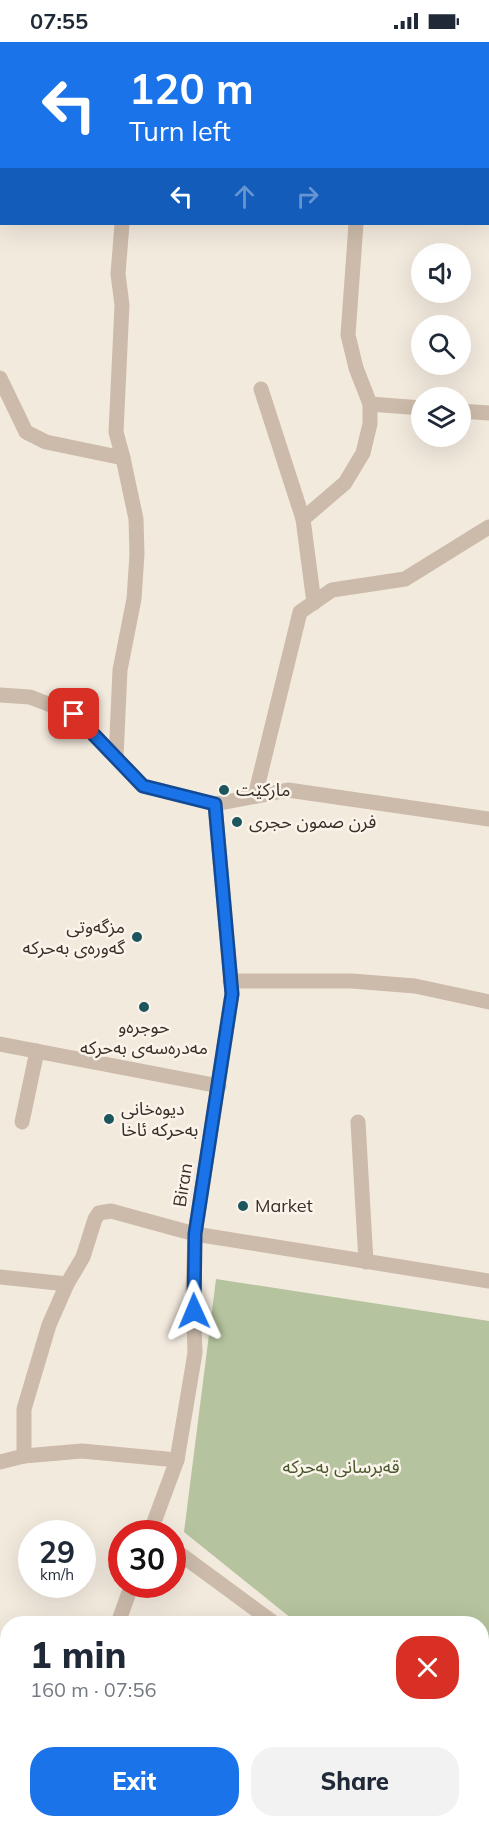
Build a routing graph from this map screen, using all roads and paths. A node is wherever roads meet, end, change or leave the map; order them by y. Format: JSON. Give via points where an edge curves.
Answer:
{"nodes":[{"id":1,"x":122,"y":225,"type":"edge"},
{"id":2,"x":356,"y":225,"type":"edge"},
{"id":3,"x":0,"y":378,"type":"edge"},
{"id":4,"x":261,"y":389,"type":"dead end"},
{"id":5,"x":370,"y":404,"type":"junction"},
{"id":6,"x":411,"y":407,"type":"edge"},
{"id":7,"x":471,"y":412,"type":"edge"},
{"id":8,"x":489,"y":413,"type":"edge"},
{"id":9,"x":123,"y":458,"type":"junction"},
{"id":10,"x":303,"y":519,"type":"junction"},
{"id":11,"x":489,"y":527,"type":"edge"},
{"id":12,"x":314,"y":603,"type":"junction"},
{"id":13,"x":0,"y":695,"type":"edge"},
{"id":14,"x":116,"y":758,"type":"junction"},
{"id":15,"x":255,"y":796,"type":"junction"},
{"id":16,"x":215,"y":804,"type":"junction"},
{"id":17,"x":489,"y":819,"type":"edge"},
{"id":18,"x":230,"y":981,"type":"junction"},
{"id":19,"x":489,"y":1002,"type":"edge"},
{"id":20,"x":0,"y":1044,"type":"edge"},
{"id":21,"x":37,"y":1051,"type":"junction"},
{"id":22,"x":219,"y":1086,"type":"junction"},
{"id":23,"x":22,"y":1122,"type":"dead end"},
{"id":24,"x":358,"y":1122,"type":"dead end"},
{"id":25,"x":195,"y":1234,"type":"junction"},
{"id":26,"x":366,"y":1262,"type":"junction"},
{"id":27,"x":0,"y":1277,"type":"edge"},
{"id":28,"x":489,"y":1281,"type":"edge"},
{"id":29,"x":67,"y":1284,"type":"junction"},
{"id":30,"x":24,"y":1456,"type":"junction"},
{"id":31,"x":177,"y":1460,"type":"junction"},
{"id":32,"x":0,"y":1462,"type":"edge"},
{"id":33,"x":155,"y":1520,"type":"edge"},
{"id":34,"x":186,"y":1558,"type":"edge"},
{"id":35,"x":127,"y":1598,"type":"edge"},
{"id":36,"x":121,"y":1616,"type":"edge"},
{"id":37,"x":264,"y":1616,"type":"edge"}],
"edges":[{"from":1,"to":9,"type":"street","via":[[116,432]]},
{"from":2,"to":5,"type":"street","via":[[348,335]]},
{"from":3,"to":9,"type":"street","via":[[26,432],[46,442]]},
{"from":4,"to":10,"type":"street"},
{"from":5,"to":6,"type":"street"},
{"from":5,"to":10,"type":"street","via":[[363,453],[345,483]]},
{"from":7,"to":8,"type":"street"},
{"from":9,"to":14,"type":"street","via":[[136,519],[137,554],[134,599],[120,670]]},
{"from":10,"to":12,"type":"street"},
{"from":11,"to":12,"type":"street","via":[[405,579],[332,590]]},
{"from":12,"to":15,"type":"street","via":[[300,612]]},
{"from":13,"to":14,"type":"street","via":[[30,697],[74,714]]},
{"from":14,"to":16,"type":"street","via":[[143,786]]},
{"from":15,"to":16,"type":"street"},
{"from":15,"to":17,"type":"street","via":[[288,790]]},
{"from":16,"to":18,"type":"street","name":"Biran"},
{"from":18,"to":19,"type":"street","via":[[352,981],[415,986]]},
{"from":18,"to":22,"type":"street","name":"Biran","via":[[232,994]]},
{"from":20,"to":21,"type":"street"},
{"from":21,"to":22,"type":"street"},
{"from":21,"to":23,"type":"street"},
{"from":22,"to":25,"type":"street","name":"Biran"},
{"from":24,"to":26,"type":"street"},
{"from":25,"to":26,"type":"street"},
{"from":25,"to":29,"type":"street","via":[[111,1211],[99,1213],[83,1257]]},
{"from":25,"to":31,"type":"street","name":"Biran","via":[[195,1353]]},
{"from":26,"to":28,"type":"street"},
{"from":27,"to":29,"type":"street"},
{"from":29,"to":30,"type":"street","via":[[49,1325],[24,1408]]},
{"from":30,"to":31,"type":"street","via":[[82,1451]]},
{"from":30,"to":32,"type":"street"},
{"from":31,"to":33,"type":"street","name":"Biran"},
{"from":34,"to":37,"type":"street"},
{"from":35,"to":36,"type":"street"}]}
